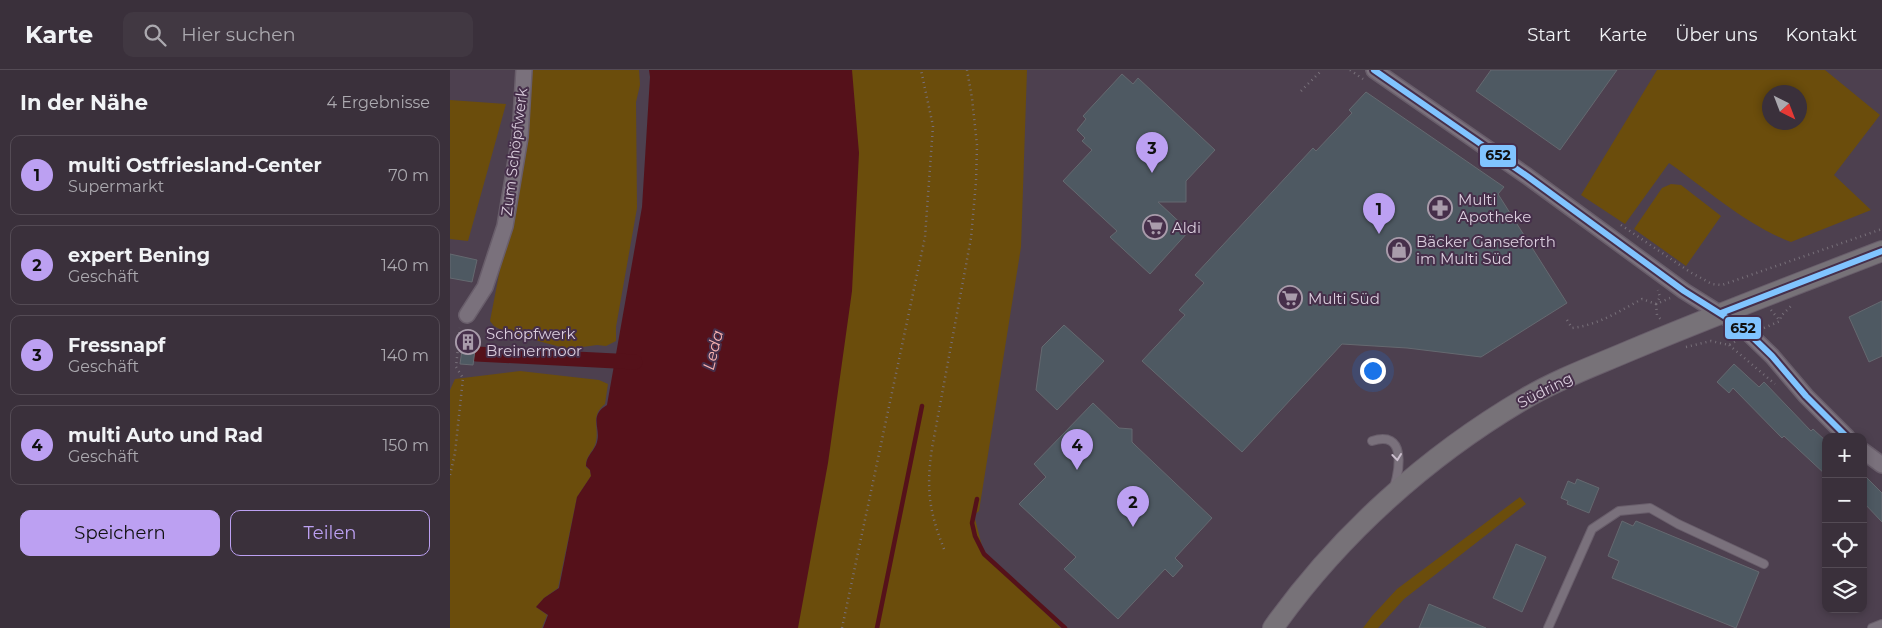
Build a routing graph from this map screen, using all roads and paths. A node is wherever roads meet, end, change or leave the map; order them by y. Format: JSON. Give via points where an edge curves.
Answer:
{"nodes":[{"id":1,"x":524,"y":70,"type":"edge"},
{"id":2,"x":921,"y":70,"type":"edge"},
{"id":3,"x":967,"y":70,"type":"edge"},
{"id":4,"x":1322,"y":70,"type":"edge"},
{"id":5,"x":1374,"y":70,"type":"edge"},
{"id":6,"x":1301,"y":91,"type":"dead end"},
{"id":7,"x":1882,"y":229,"type":"edge"},
{"id":8,"x":1882,"y":252,"type":"edge"},
{"id":9,"x":1705,"y":281,"type":"dead end"},
{"id":10,"x":1656,"y":304,"type":"dead end"},
{"id":11,"x":1721,"y":313,"type":"junction"},
{"id":12,"x":466,"y":315,"type":"joint"},
{"id":13,"x":1567,"y":320,"type":"dead end"},
{"id":14,"x":1750,"y":335,"type":"junction"},
{"id":15,"x":1679,"y":350,"type":"dead end"},
{"id":16,"x":1843,"y":433,"type":"edge"},
{"id":17,"x":1372,"y":440,"type":"dead end"},
{"id":18,"x":1867,"y":454,"type":"edge"},
{"id":19,"x":1882,"y":465,"type":"edge"},
{"id":20,"x":450,"y":475,"type":"edge"},
{"id":21,"x":1393,"y":495,"type":"junction"},
{"id":22,"x":944,"y":549,"type":"dead end"},
{"id":23,"x":1764,"y":564,"type":"dead end"},
{"id":24,"x":1882,"y":624,"type":"edge"},
{"id":25,"x":842,"y":628,"type":"edge"},
{"id":26,"x":1273,"y":628,"type":"edge"},
{"id":27,"x":1548,"y":628,"type":"edge"},
{"id":28,"x":1872,"y":628,"type":"edge"}],
"edges":[{"from":1,"to":12,"type":"street","name":"Zum Schöpfwerk","via":[[520,137],[505,226],[485,287]]},
{"from":2,"to":25,"type":"path","via":[[932,126],[925,237]]},
{"from":3,"to":22,"type":"path","via":[[977,145],[971,238],[928,478],[930,507]]},
{"from":4,"to":6,"type":"path"},
{"from":5,"to":11,"type":"street","via":[[1684,291]]},
{"from":7,"to":9,"type":"path","via":[[1722,285]]},
{"from":8,"to":11,"type":"main road","name":"Südring"},
{"from":10,"to":13,"type":"path","via":[[1642,300],[1583,327],[1572,328]]},
{"from":11,"to":14,"type":"street"},
{"from":11,"to":21,"type":"main road","name":"Südring","via":[[1578,372],[1527,397],[1439,456]]},
{"from":12,"to":20,"type":"path","via":[[458,331],[456,367],[463,378],[456,453]]},
{"from":14,"to":15,"type":"path","via":[[1729,345],[1711,341]]},
{"from":14,"to":16,"type":"street"},
{"from":17,"to":21,"type":"lane","one_way":true,"via":[[1385,439],[1395,446],[1399,462]]},
{"from":18,"to":19,"type":"street"},
{"from":21,"to":26,"type":"main road","name":"Südring","via":[[1315,575]]},
{"from":23,"to":27,"type":"lane","via":[[1650,508],[1619,511],[1592,529]]},
{"from":24,"to":28,"type":"lane"}]}
